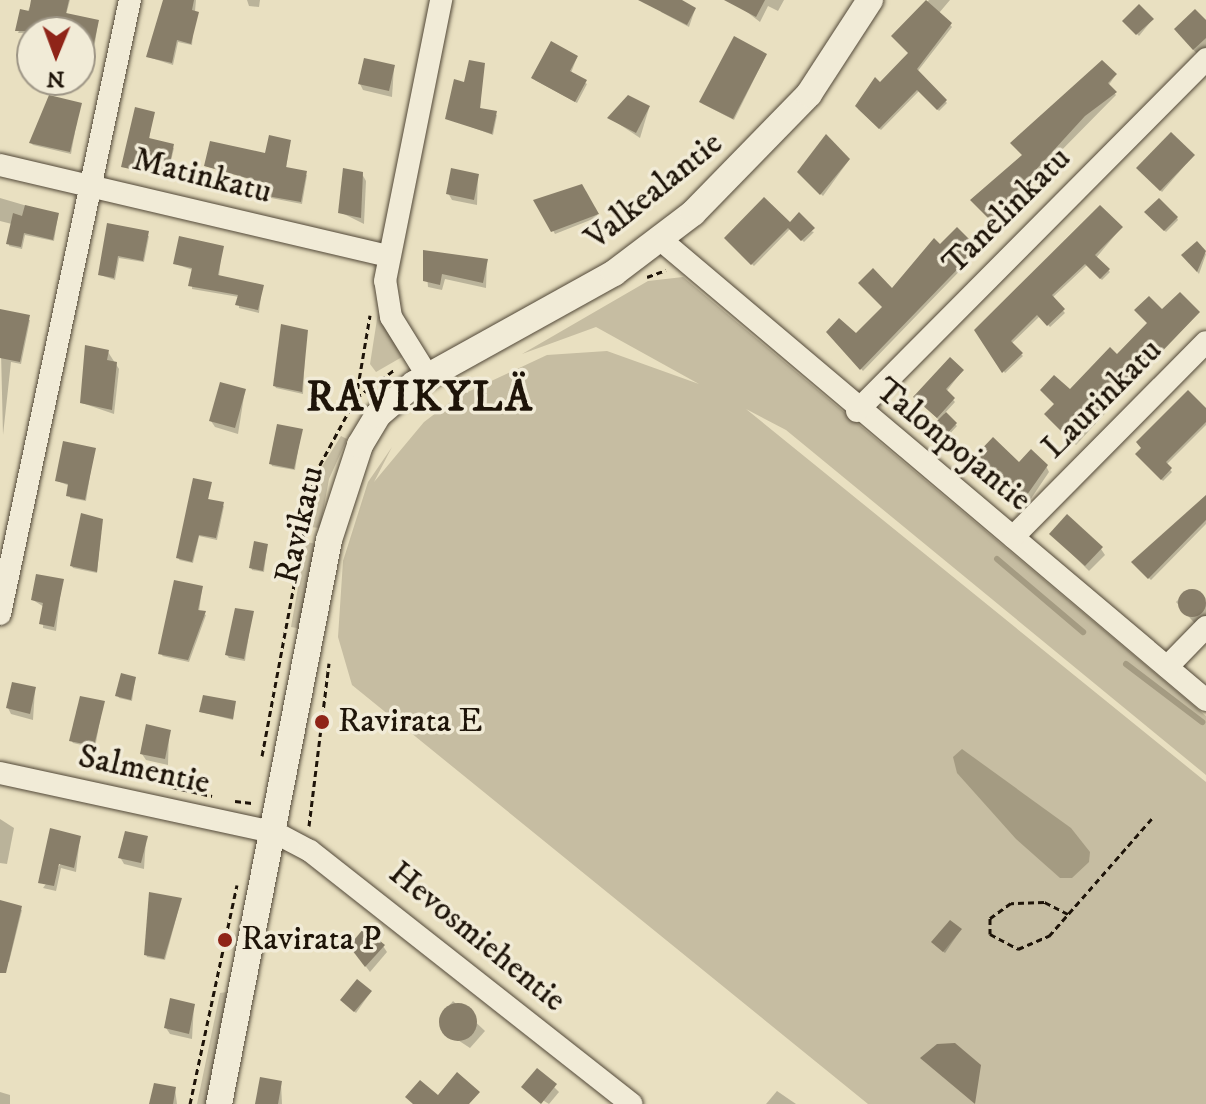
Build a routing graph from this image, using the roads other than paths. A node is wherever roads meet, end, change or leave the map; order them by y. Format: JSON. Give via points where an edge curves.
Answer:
{"nodes":[{"id":1,"x":130,"y":0,"type":"edge"},
{"id":2,"x":441,"y":0,"type":"edge"},
{"id":3,"x":870,"y":0,"type":"edge"},
{"id":4,"x":1206,"y":59,"type":"edge"},
{"id":5,"x":0,"y":165,"type":"edge"},
{"id":6,"x":92,"y":185,"type":"junction"},
{"id":7,"x":661,"y":240,"type":"junction"},
{"id":8,"x":387,"y":256,"type":"junction"},
{"id":9,"x":1206,"y":342,"type":"edge"},
{"id":10,"x":427,"y":375,"type":"junction"},
{"id":11,"x":857,"y":411,"type":"junction"},
{"id":12,"x":1013,"y":537,"type":"junction"},
{"id":13,"x":0,"y":614,"type":"edge"},
{"id":14,"x":1206,"y":627,"type":"edge"},
{"id":15,"x":1167,"y":667,"type":"junction"},
{"id":16,"x":1206,"y":700,"type":"edge"},
{"id":17,"x":0,"y":773,"type":"edge"},
{"id":18,"x":274,"y":832,"type":"junction"},
{"id":19,"x":629,"y":1103,"type":"edge"},
{"id":20,"x":219,"y":1104,"type":"edge"}],
"edges":[{"from":1,"to":6,"type":"street"},
{"from":2,"to":8,"type":"street"},
{"from":3,"to":7,"type":"street","name":"Valkealantie","via":[[786,120]]},
{"from":4,"to":11,"type":"street","name":"Tanelinkatu"},
{"from":5,"to":6,"type":"street","name":"Matinkatu"},
{"from":6,"to":8,"type":"street","name":"Matinkatu"},
{"from":6,"to":13,"type":"street"},
{"from":7,"to":10,"type":"street","name":"Valkealantie"},
{"from":7,"to":11,"type":"street","name":"Talonpojantie"},
{"from":8,"to":10,"type":"street","via":[[391,317]]},
{"from":9,"to":12,"type":"street","name":"Laurinkatu"},
{"from":10,"to":18,"type":"street","name":"Ravikatu","via":[[378,415],[341,488]]},
{"from":11,"to":12,"type":"street","name":"Talonpojantie"},
{"from":12,"to":15,"type":"street","name":"Talonpojantie"},
{"from":14,"to":15,"type":"street"},
{"from":15,"to":16,"type":"street","name":"Talonpojantie"},
{"from":17,"to":18,"type":"street","name":"Salmentie"},
{"from":18,"to":19,"type":"street","name":"Hevosmiehentie","via":[[376,899]]},
{"from":18,"to":20,"type":"street","name":"Ravikatu"}]}
